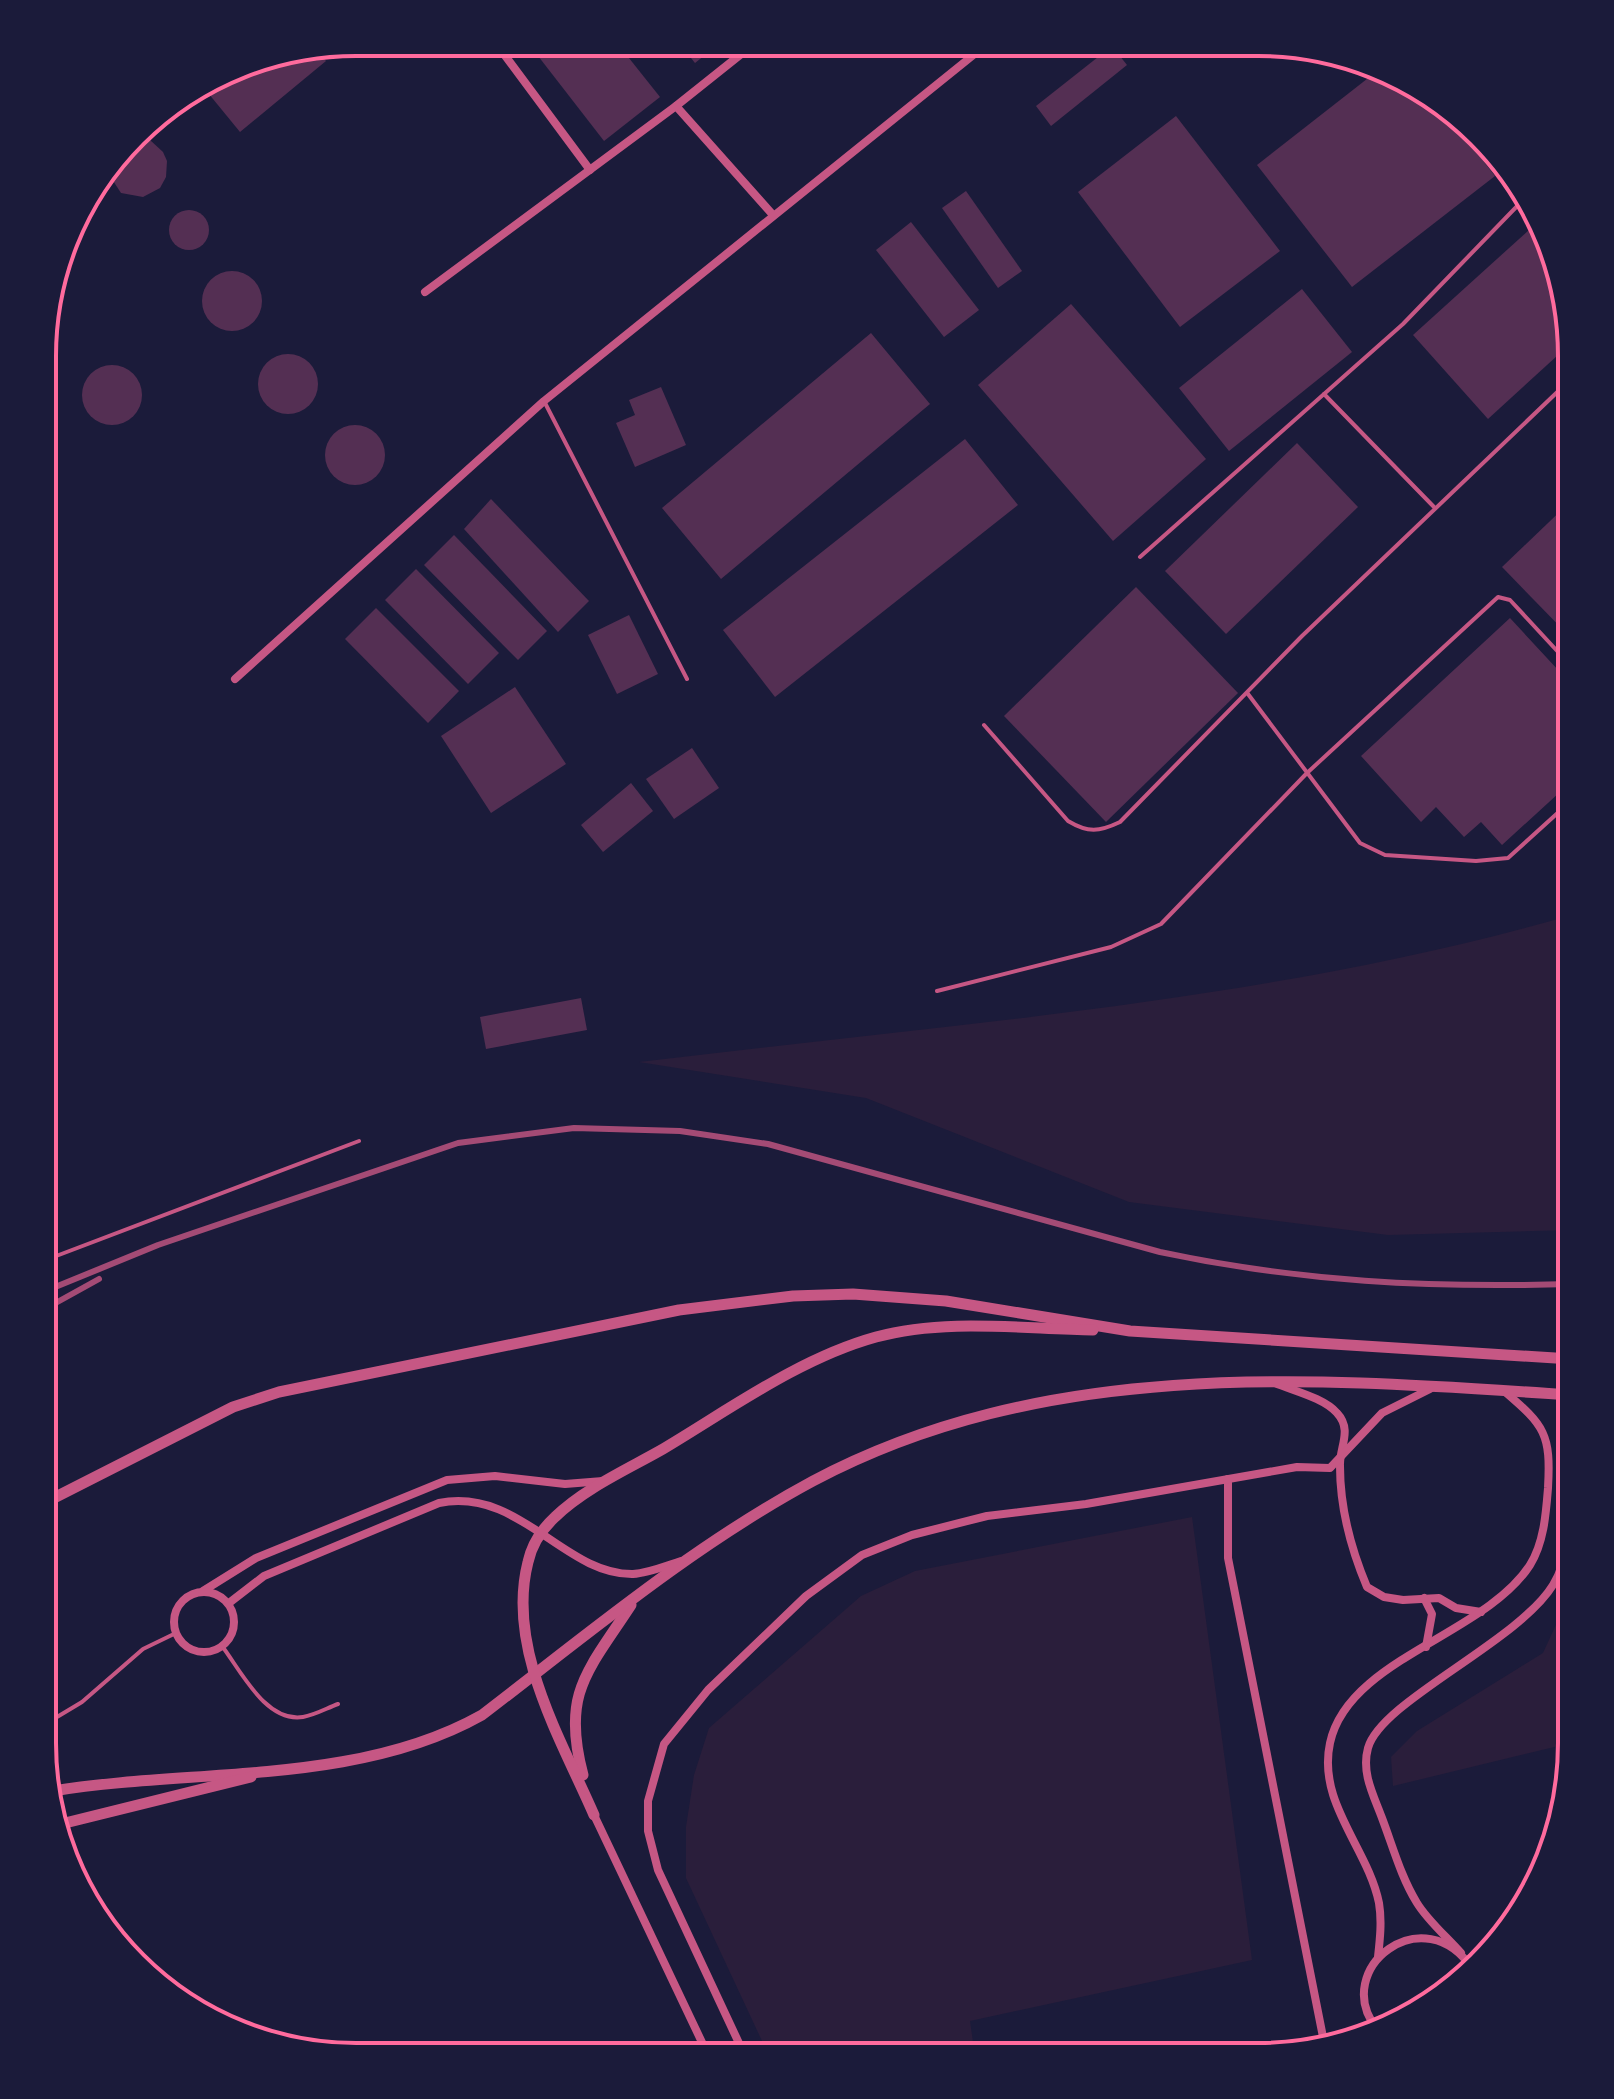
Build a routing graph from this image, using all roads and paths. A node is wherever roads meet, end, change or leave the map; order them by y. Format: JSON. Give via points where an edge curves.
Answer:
{"nodes":[{"id":1,"x":505,"y":56,"type":"edge"},
{"id":2,"x":739,"y":56,"type":"edge"},
{"id":3,"x":972,"y":56,"type":"edge"},
{"id":4,"x":676,"y":106,"type":"junction"},
{"id":5,"x":590,"y":170,"type":"junction"},
{"id":6,"x":1518,"y":206,"type":"edge"},
{"id":7,"x":773,"y":215,"type":"junction"},
{"id":8,"x":425,"y":292,"type":"dead end"},
{"id":9,"x":1558,"y":391,"type":"edge"},
{"id":10,"x":1324,"y":394,"type":"junction"},
{"id":11,"x":544,"y":401,"type":"junction"},
{"id":12,"x":1434,"y":508,"type":"junction"},
{"id":13,"x":1140,"y":557,"type":"dead end"},
{"id":14,"x":1558,"y":652,"type":"edge"},
{"id":15,"x":235,"y":679,"type":"dead end"},
{"id":16,"x":687,"y":679,"type":"dead end"},
{"id":17,"x":1248,"y":694,"type":"junction"},
{"id":18,"x":984,"y":725,"type":"dead end"},
{"id":19,"x":1307,"y":773,"type":"junction"},
{"id":20,"x":1558,"y":813,"type":"edge"},
{"id":21,"x":937,"y":991,"type":"dead end"},
{"id":22,"x":359,"y":1141,"type":"dead end"},
{"id":23,"x":56,"y":1256,"type":"edge"},
{"id":24,"x":1130,"y":1331,"type":"junction"},
{"id":25,"x":1558,"y":1358,"type":"edge"},
{"id":26,"x":1275,"y":1383,"type":"junction"},
{"id":27,"x":1437,"y":1386,"type":"junction"},
{"id":28,"x":1504,"y":1390,"type":"junction"},
{"id":29,"x":1558,"y":1394,"type":"edge"},
{"id":30,"x":1339,"y":1462,"type":"junction"},
{"id":31,"x":1228,"y":1479,"type":"junction"},
{"id":32,"x":608,"y":1481,"type":"junction"},
{"id":33,"x":56,"y":1497,"type":"edge"},
{"id":34,"x":541,"y":1532,"type":"junction"},
{"id":35,"x":690,"y":1559,"type":"junction"},
{"id":36,"x":1558,"y":1575,"type":"edge"},
{"id":37,"x":203,"y":1591,"type":"junction"},
{"id":38,"x":1424,"y":1598,"type":"junction"},
{"id":39,"x":635,"y":1599,"type":"junction"},
{"id":40,"x":229,"y":1603,"type":"junction"},
{"id":41,"x":1481,"y":1612,"type":"junction"},
{"id":42,"x":176,"y":1633,"type":"junction"},
{"id":43,"x":222,"y":1646,"type":"junction"},
{"id":44,"x":1426,"y":1647,"type":"junction"},
{"id":45,"x":536,"y":1674,"type":"junction"},
{"id":46,"x":338,"y":1704,"type":"dead end"},
{"id":47,"x":56,"y":1718,"type":"edge"},
{"id":48,"x":283,"y":1768,"type":"junction"},
{"id":49,"x":60,"y":1790,"type":"edge"},
{"id":50,"x":594,"y":1815,"type":"junction"},
{"id":51,"x":67,"y":1823,"type":"edge"},
{"id":52,"x":1461,"y":1953,"type":"junction"},
{"id":53,"x":1378,"y":1957,"type":"junction"},
{"id":54,"x":1465,"y":1959,"type":"edge"},
{"id":55,"x":1372,"y":2020,"type":"edge"},
{"id":56,"x":1323,"y":2036,"type":"edge"},
{"id":57,"x":702,"y":2043,"type":"edge"},
{"id":58,"x":739,"y":2043,"type":"edge"}],
"edges":[{"from":1,"to":5,"type":"street"},
{"from":2,"to":4,"type":"street"},
{"from":3,"to":7,"type":"street"},
{"from":4,"to":5,"type":"street"},
{"from":4,"to":7,"type":"street"},
{"from":5,"to":8,"type":"street"},
{"from":6,"to":10,"type":"lane","via":[[1403,324]]},
{"from":7,"to":11,"type":"street"},
{"from":9,"to":12,"type":"lane"},
{"from":10,"to":12,"type":"lane"},
{"from":10,"to":13,"type":"lane"},
{"from":11,"to":15,"type":"street"},
{"from":11,"to":16,"type":"lane"},
{"from":12,"to":17,"type":"lane"},
{"from":14,"to":19,"type":"lane","via":[[1510,600],[1498,597]]},
{"from":17,"to":18,"type":"lane","via":[[1120,822],[1099,832],[1068,821]]},
{"from":17,"to":19,"type":"lane"},
{"from":19,"to":20,"type":"lane","via":[[1360,843],[1385,855],[1508,858]]},
{"from":19,"to":21,"type":"lane","via":[[1161,924],[1111,947]]},
{"from":22,"to":23,"type":"lane"},
{"from":24,"to":25,"type":"street"},
{"from":24,"to":32,"type":"street","via":[[938,1327],[877,1337],[822,1358]]},
{"from":24,"to":33,"type":"street","via":[[892,1295],[793,1296],[679,1310],[279,1392],[233,1407]]},
{"from":26,"to":27,"type":"street"},
{"from":26,"to":30,"type":"street","via":[[1337,1412],[1346,1446]]},
{"from":26,"to":35,"type":"street","via":[[1139,1385],[1043,1400],[924,1432],[814,1481]]},
{"from":27,"to":28,"type":"street"},
{"from":27,"to":30,"type":"street","via":[[1382,1413]]},
{"from":28,"to":29,"type":"street"},
{"from":28,"to":41,"type":"street","via":[[1538,1419],[1548,1441],[1546,1518],[1530,1564]]},
{"from":30,"to":31,"type":"street","via":[[1330,1468],[1297,1467]]},
{"from":30,"to":38,"type":"street","via":[[1346,1521],[1367,1587],[1384,1597]]},
{"from":31,"to":56,"type":"street","via":[[1228,1558]]},
{"from":31,"to":58,"type":"street","via":[[987,1516],[912,1535],[862,1555],[806,1596],[679,1722],[653,1774],[648,1801],[651,1842],[658,1870]]},
{"from":32,"to":34,"type":"street"},
{"from":32,"to":37,"type":"street","via":[[565,1484],[495,1476],[447,1480],[256,1558]]},
{"from":34,"to":35,"type":"street","via":[[611,1571],[633,1574]]},
{"from":34,"to":40,"type":"street","via":[[475,1502],[439,1503],[264,1576]]},
{"from":34,"to":45,"type":"street","via":[[527,1564],[522,1596]]},
{"from":35,"to":39,"type":"street"},
{"from":36,"to":52,"type":"street","via":[[1537,1609],[1407,1703],[1382,1724],[1368,1746],[1365,1771],[1405,1881],[1419,1906]]},
{"from":37,"to":40,"type":"street"},
{"from":37,"to":42,"type":"street","via":[[180,1604]]},
{"from":38,"to":41,"type":"street"},
{"from":38,"to":44,"type":"street","via":[[1432,1614]]},
{"from":39,"to":45,"type":"street"},
{"from":39,"to":50,"type":"street","via":[[586,1675],[576,1704],[573,1727]]},
{"from":40,"to":43,"type":"street","via":[[233,1631]]},
{"from":41,"to":44,"type":"street"},
{"from":42,"to":43,"type":"street","via":[[196,1651]]},
{"from":42,"to":47,"type":"lane","via":[[143,1649]]},
{"from":43,"to":46,"type":"lane","via":[[270,1708],[286,1717],[303,1717]]},
{"from":44,"to":53,"type":"street","via":[[1364,1689],[1341,1716],[1330,1742],[1331,1791],[1378,1900]]},
{"from":45,"to":48,"type":"street","via":[[451,1733],[385,1754]]},
{"from":45,"to":50,"type":"street"},
{"from":48,"to":49,"type":"street"},
{"from":48,"to":51,"type":"street"},
{"from":50,"to":57,"type":"street"},
{"from":52,"to":53,"type":"street","via":[[1426,1937],[1408,1939]]},
{"from":52,"to":54,"type":"street"},
{"from":53,"to":55,"type":"street","via":[[1365,1990]]}]}
